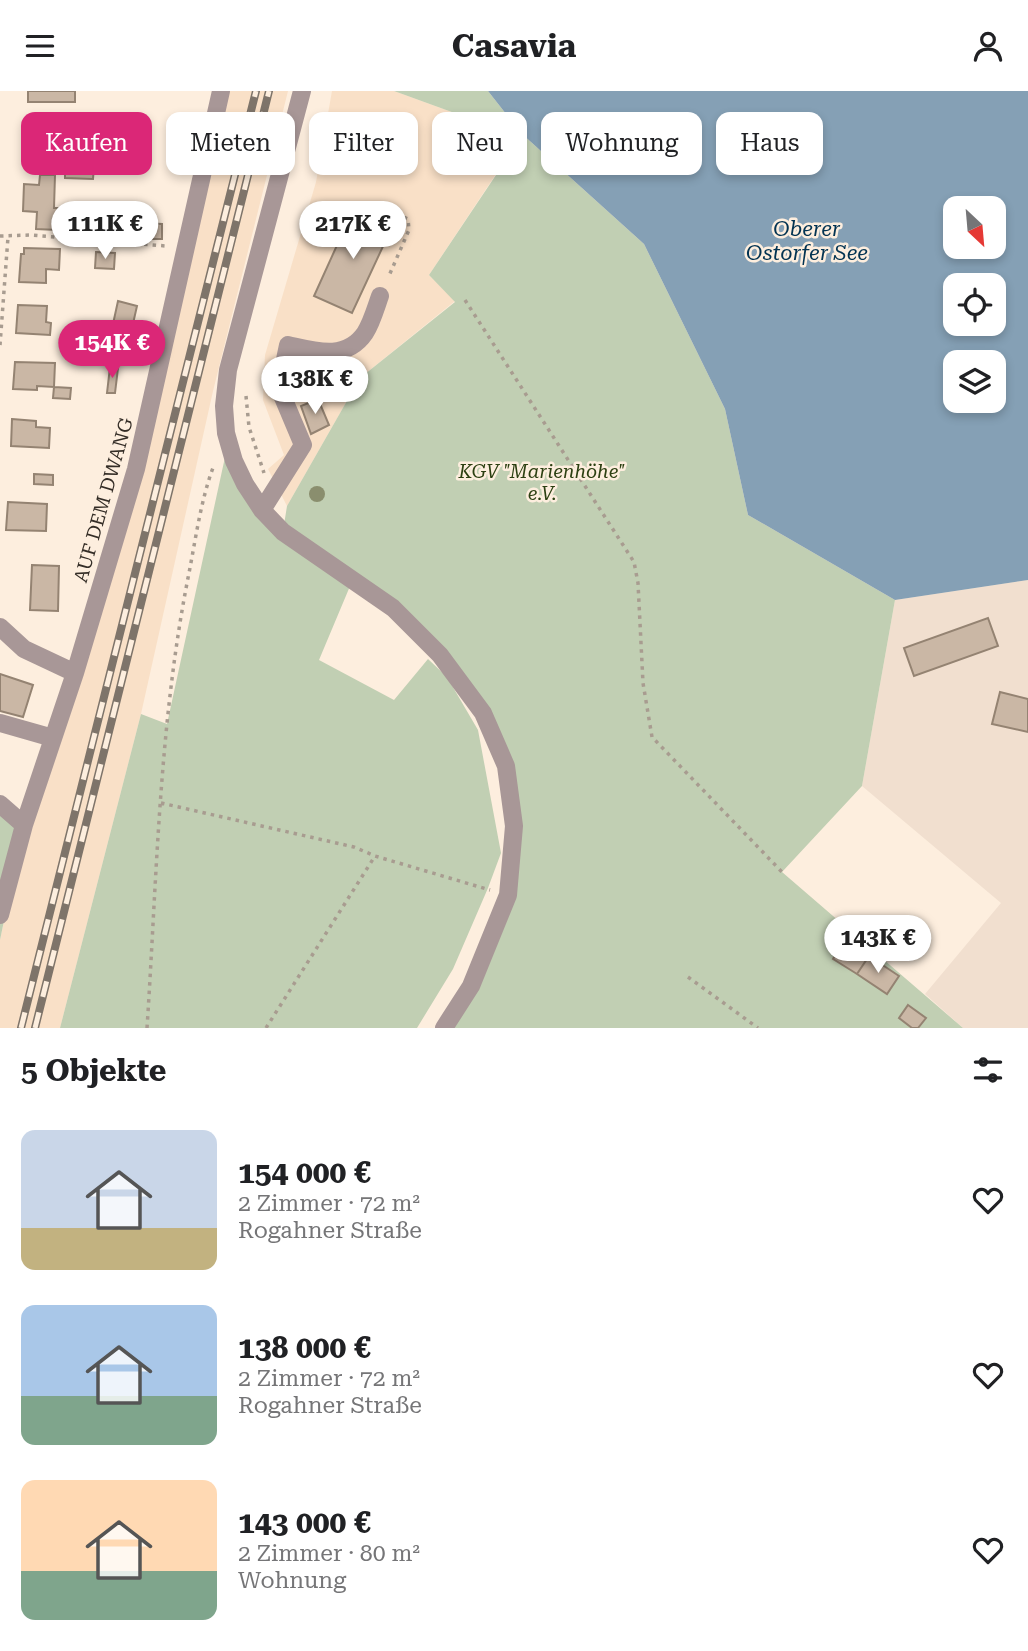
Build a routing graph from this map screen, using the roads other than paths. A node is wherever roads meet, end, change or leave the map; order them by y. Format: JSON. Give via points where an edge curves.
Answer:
{"nodes":[{"id":1,"x":221,"y":91,"type":"edge"},
{"id":2,"x":302,"y":91,"type":"edge"},
{"id":3,"x":380,"y":296,"type":"road end"},
{"id":4,"x":262,"y":510,"type":"junction"},
{"id":5,"x":0,"y":627,"type":"edge"},
{"id":6,"x":75,"y":673,"type":"junction"},
{"id":7,"x":0,"y":723,"type":"edge"},
{"id":8,"x":53,"y":738,"type":"junction"},
{"id":9,"x":0,"y":804,"type":"edge"},
{"id":10,"x":24,"y":825,"type":"junction"},
{"id":11,"x":0,"y":915,"type":"edge"},
{"id":12,"x":444,"y":1028,"type":"edge"}],
"edges":[{"from":1,"to":6,"type":"street","name":"AUF DEM DWANG","via":[[136,469]]},
{"from":2,"to":4,"type":"street","via":[[228,370],[224,406],[233,461]]},
{"from":3,"to":4,"type":"street","via":[[365,334],[344,351],[322,353],[288,345],[279,388],[303,445]]},
{"from":4,"to":12,"type":"street","via":[[283,532],[393,608],[440,655],[483,713],[506,766],[514,826],[508,895],[471,986]]},
{"from":5,"to":6,"type":"street","via":[[24,649]]},
{"from":6,"to":8,"type":"street","name":"AUF DEM DWANG"},
{"from":7,"to":8,"type":"street"},
{"from":8,"to":10,"type":"street","name":"AUF DEM DWANG"},
{"from":9,"to":10,"type":"street"},
{"from":10,"to":11,"type":"street","name":"AUF DEM DWANG"}]}
